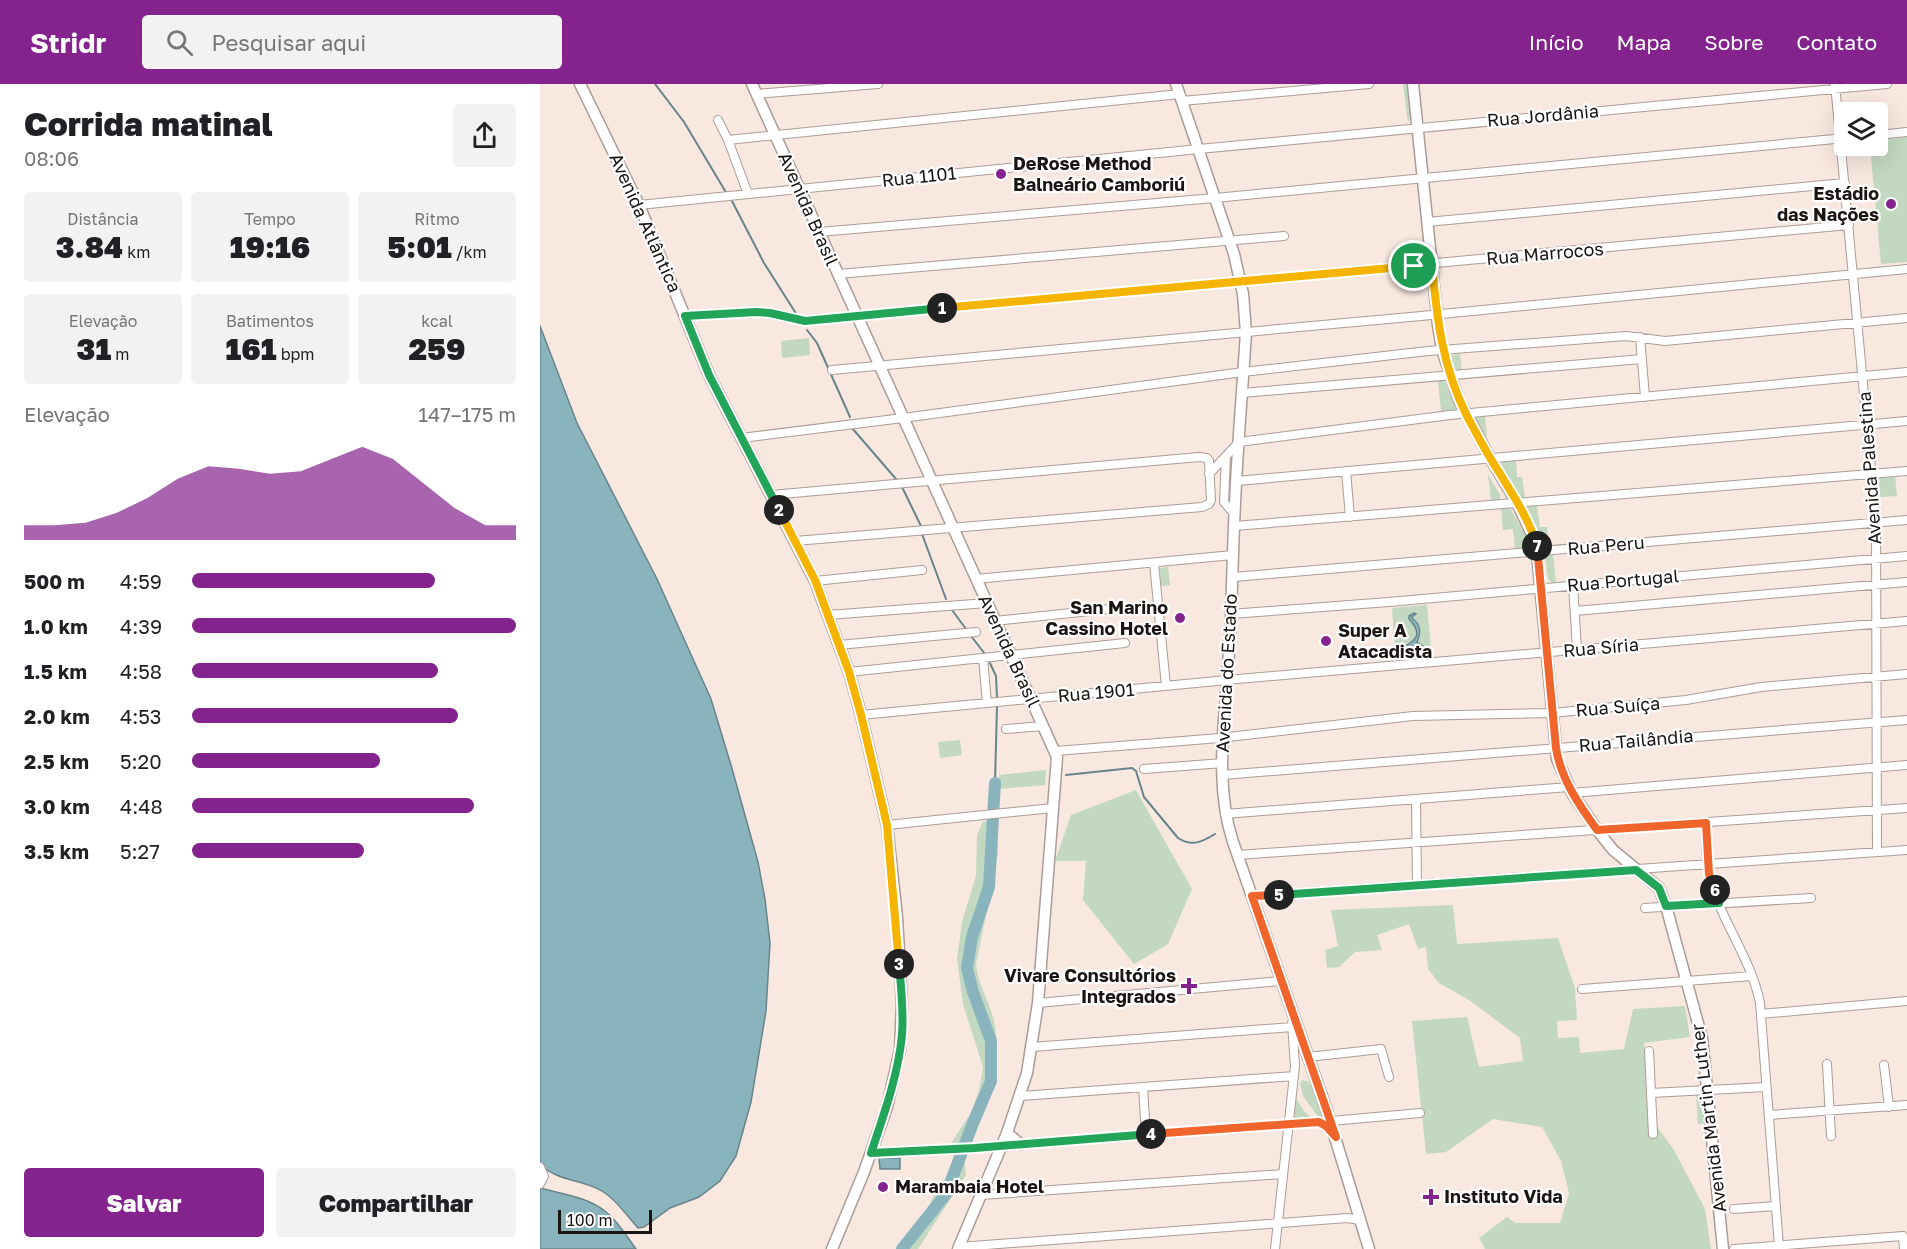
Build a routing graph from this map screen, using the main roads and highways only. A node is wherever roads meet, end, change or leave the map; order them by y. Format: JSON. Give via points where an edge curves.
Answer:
{"nodes":[{"id":1,"x":580,"y":84,"type":"edge"},
{"id":2,"x":1413,"y":84,"type":"edge"},
{"id":3,"x":754,"y":89,"type":"edge"},
{"id":4,"x":1179,"y":93,"type":"edge"},
{"id":5,"x":1007,"y":1133,"type":"junction"},
{"id":6,"x":1020,"y":1144,"type":"road end"},
{"id":7,"x":959,"y":1248,"type":"edge"},
{"id":8,"x":832,"y":1249,"type":"edge"},
{"id":9,"x":1369,"y":1249,"type":"edge"},
{"id":10,"x":1723,"y":1249,"type":"edge"}],
"edges":[{"from":1,"to":8,"type":"main road","name":"Avenida Atlântica","via":[[639,205],[709,375],[815,580],[849,672],[887,825],[897,917],[902,1032],[888,1107]]},
{"from":2,"to":10,"type":"main road","name":"Avenida Martin Luther","via":[[1442,350],[1466,414],[1518,503],[1538,551],[1557,759],[1570,790],[1597,830],[1613,850],[1659,888],[1666,906],[1702,1038]]},
{"from":3,"to":5,"type":"main road","name":"Avenida Brasil","via":[[1056,752],[1038,1003],[1021,1096]]},
{"from":4,"to":9,"type":"main road","name":"Avenida do Estado","via":[[1230,241],[1241,282],[1246,332],[1222,738],[1225,814],[1331,1121]]},
{"from":5,"to":6,"type":"main road"},
{"from":5,"to":7,"type":"main road","name":"Avenida Brasil"}]}
